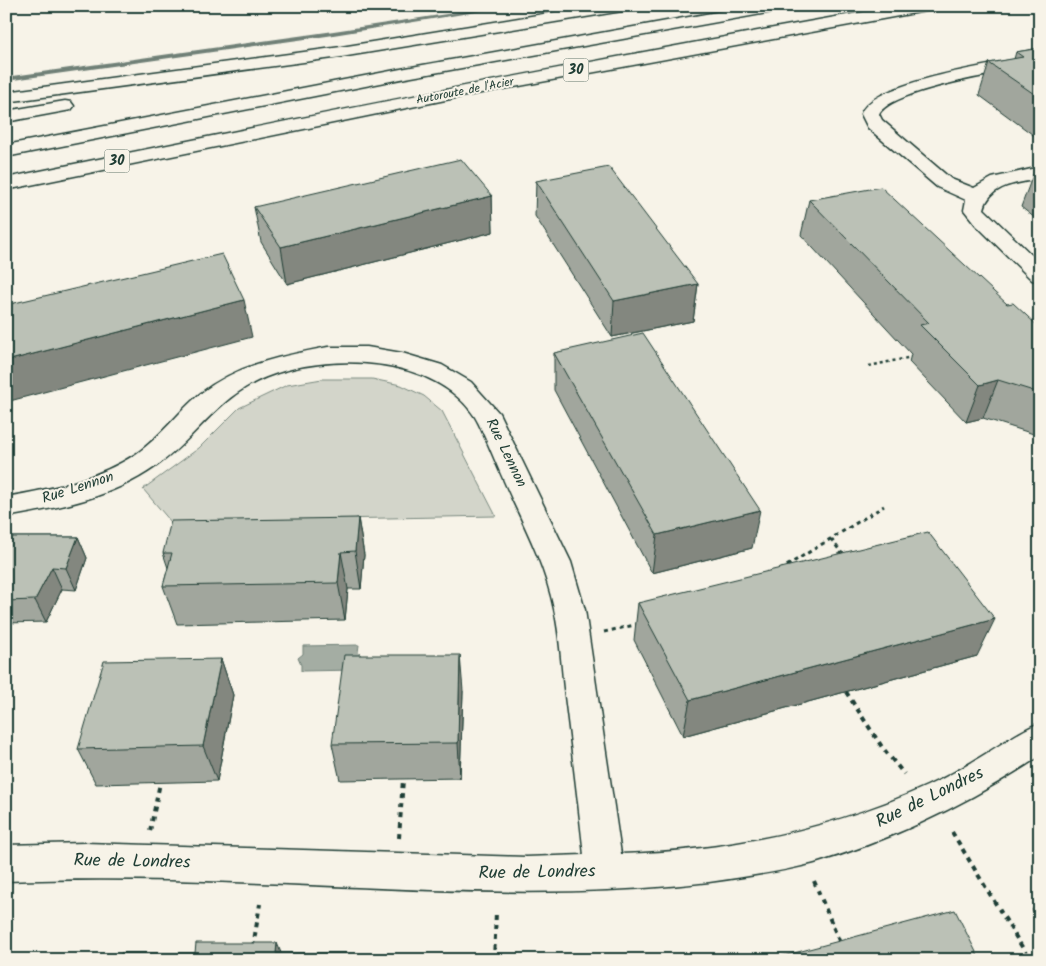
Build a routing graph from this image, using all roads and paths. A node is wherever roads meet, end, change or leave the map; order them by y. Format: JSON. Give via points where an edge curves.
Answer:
{"nodes":[{"id":1,"x":622,"y":6,"type":"edge"},
{"id":2,"x":778,"y":6,"type":"edge"},
{"id":3,"x":926,"y":6,"type":"edge"},
{"id":4,"x":341,"y":52,"type":"junction"},
{"id":5,"x":1040,"y":61,"type":"edge"},
{"id":6,"x":6,"y":97,"type":"edge"},
{"id":7,"x":6,"y":117,"type":"edge"},
{"id":8,"x":6,"y":151,"type":"edge"},
{"id":9,"x":1040,"y":174,"type":"edge"},
{"id":10,"x":6,"y":184,"type":"edge"},
{"id":11,"x":977,"y":197,"type":"junction"},
{"id":12,"x":1040,"y":275,"type":"edge"},
{"id":13,"x":916,"y":356,"type":"dead end"},
{"id":14,"x":869,"y":366,"type":"dead end"},
{"id":15,"x":884,"y":506,"type":"dead end"},
{"id":16,"x":6,"y":507,"type":"edge"},
{"id":17,"x":831,"y":539,"type":"junction"},
{"id":18,"x":847,"y":560,"type":"edge"},
{"id":19,"x":771,"y":575,"type":"edge"},
{"id":20,"x":648,"y":622,"type":"edge"},
{"id":21,"x":574,"y":639,"type":"junction"},
{"id":22,"x":846,"y":692,"type":"edge"},
{"id":23,"x":1040,"y":738,"type":"edge"},
{"id":24,"x":904,"y":774,"type":"dead end"},
{"id":25,"x":403,"y":779,"type":"edge"},
{"id":26,"x":160,"y":783,"type":"edge"},
{"id":27,"x":952,"y":832,"type":"dead end"},
{"id":28,"x":143,"y":862,"type":"junction"},
{"id":29,"x":6,"y":863,"type":"edge"},
{"id":30,"x":397,"y":870,"type":"junction"},
{"id":31,"x":605,"y":872,"type":"junction"},
{"id":32,"x":814,"y":881,"type":"dead end"},
{"id":33,"x":260,"y":904,"type":"dead end"},
{"id":34,"x":496,"y":912,"type":"dead end"},
{"id":35,"x":252,"y":950,"type":"edge"},
{"id":36,"x":843,"y":951,"type":"edge"},
{"id":37,"x":494,"y":960,"type":"edge"},
{"id":38,"x":1030,"y":960,"type":"edge"}],
"edges":[{"from":1,"to":4,"type":"main road"},
{"from":2,"to":8,"type":"main road","name":"Autoroute de l'Acier","number":"30","via":[[423,70]]},
{"from":3,"to":10,"type":"main road","name":"Autoroute de l'Acier","number":"30","via":[[653,55]]},
{"from":4,"to":6,"type":"main road"},
{"from":4,"to":7,"type":"main road"},
{"from":5,"to":11,"type":"main road","via":[[944,79],[885,98],[870,111],[870,118],[875,124],[944,183]]},
{"from":9,"to":11,"type":"main road","via":[[1001,181]]},
{"from":11,"to":12,"type":"main road","via":[[974,210]]},
{"from":13,"to":14,"type":"path"},
{"from":15,"to":17,"type":"path"},
{"from":16,"to":21,"type":"main road","name":"Rue Lennon","via":[[61,497],[109,481],[146,460],[208,401],[231,384],[258,371],[328,356],[367,355],[402,361],[433,372],[462,388],[486,413],[556,562],[570,610]]},
{"from":17,"to":18,"type":"path"},
{"from":17,"to":19,"type":"path"},
{"from":20,"to":21,"type":"path"},
{"from":21,"to":31,"type":"main road","name":"Rue Lennon"},
{"from":22,"to":24,"type":"path"},
{"from":23,"to":31,"type":"main road","name":"Rue de Londres","via":[[941,797],[881,823],[812,846],[741,860],[652,871]]},
{"from":25,"to":30,"type":"path"},
{"from":26,"to":28,"type":"path"},
{"from":27,"to":38,"type":"path"},
{"from":28,"to":29,"type":"main road","name":"Rue de Londres"},
{"from":28,"to":30,"type":"main road","name":"Rue de Londres"},
{"from":30,"to":31,"type":"main road","name":"Rue de Londres","via":[[526,875]]},
{"from":32,"to":36,"type":"path"},
{"from":33,"to":35,"type":"path"},
{"from":34,"to":37,"type":"path"}]}
